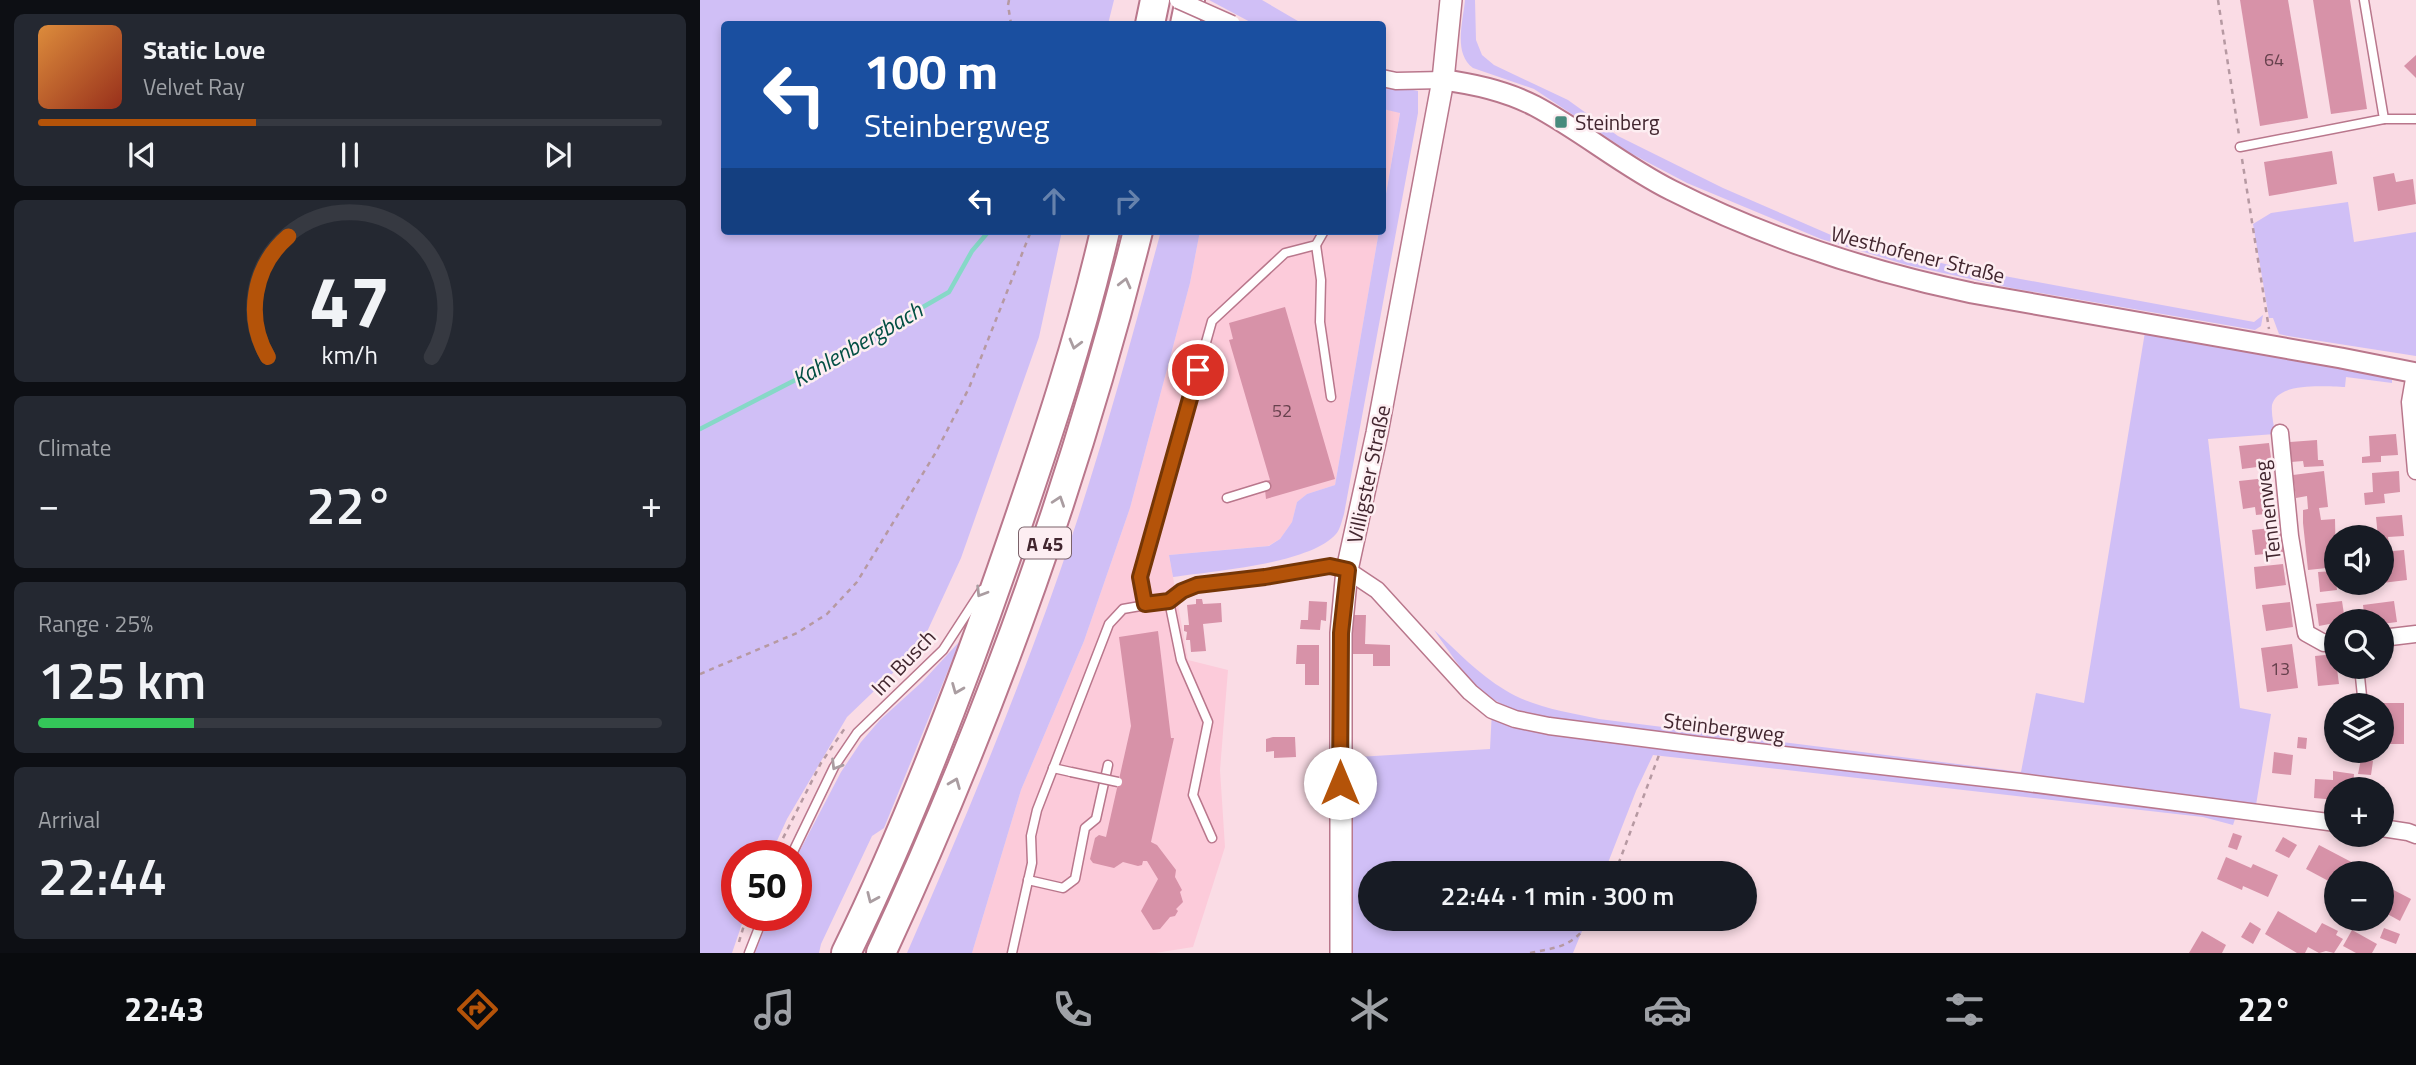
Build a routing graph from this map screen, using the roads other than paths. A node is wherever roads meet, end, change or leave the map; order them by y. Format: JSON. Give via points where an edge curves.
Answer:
{"nodes":[{"id":1,"x":1155,"y":0,"type":"edge"},
{"id":2,"x":1178,"y":0,"type":"edge"},
{"id":3,"x":1190,"y":0,"type":"edge"},
{"id":4,"x":1451,"y":0,"type":"edge"},
{"id":5,"x":2364,"y":0,"type":"edge"},
{"id":6,"x":1151,"y":21,"type":"edge"},
{"id":7,"x":1186,"y":21,"type":"edge"},
{"id":8,"x":1225,"y":21,"type":"edge"},
{"id":9,"x":1386,"y":79,"type":"edge"},
{"id":10,"x":1443,"y":80,"type":"junction"},
{"id":11,"x":2384,"y":119,"type":"junction"},
{"id":12,"x":2416,"y":119,"type":"edge"},
{"id":13,"x":2240,"y":147,"type":"road end"},
{"id":14,"x":1104,"y":235,"type":"edge"},
{"id":15,"x":1137,"y":235,"type":"edge"},
{"id":16,"x":1322,"y":235,"type":"edge"},
{"id":17,"x":1316,"y":245,"type":"junction"},
{"id":18,"x":2416,"y":373,"type":"edge"},
{"id":19,"x":1331,"y":397,"type":"dead end"},
{"id":20,"x":2280,"y":433,"type":"dead end"},
{"id":21,"x":2416,"y":471,"type":"edge"},
{"id":22,"x":1266,"y":486,"type":"dead end"},
{"id":23,"x":1030,"y":487,"type":"junction"},
{"id":24,"x":1227,"y":498,"type":"dead end"},
{"id":25,"x":1009,"y":519,"type":"dead end"},
{"id":26,"x":1348,"y":570,"type":"junction"},
{"id":27,"x":986,"y":583,"type":"dead end"},
{"id":28,"x":1169,"y":601,"type":"junction"},
{"id":29,"x":1145,"y":604,"type":"junction"},
{"id":30,"x":2416,"y":634,"type":"edge"},
{"id":31,"x":2394,"y":637,"type":"edge"},
{"id":32,"x":2324,"y":643,"type":"edge"},
{"id":33,"x":1108,"y":765,"type":"dead end"},
{"id":34,"x":1053,"y":768,"type":"junction"},
{"id":35,"x":1118,"y":782,"type":"dead end"},
{"id":36,"x":2324,"y":821,"type":"edge"},
{"id":37,"x":2394,"y":830,"type":"edge"},
{"id":38,"x":2416,"y":835,"type":"edge"},
{"id":39,"x":1212,"y":838,"type":"dead end"},
{"id":40,"x":799,"y":840,"type":"edge"},
{"id":41,"x":1028,"y":880,"type":"junction"},
{"id":42,"x":758,"y":931,"type":"edge"},
{"id":43,"x":749,"y":953,"type":"edge"},
{"id":44,"x":846,"y":953,"type":"edge"},
{"id":45,"x":881,"y":953,"type":"edge"},
{"id":46,"x":1012,"y":953,"type":"edge"},
{"id":47,"x":1341,"y":953,"type":"edge"}],
"edges":[{"from":1,"to":6,"type":"highway"},
{"from":2,"to":8,"type":"street","bridge":true},
{"from":3,"to":7,"type":"highway"},
{"from":4,"to":10,"type":"main road","name":"Villigster Straße"},
{"from":5,"to":11,"type":"lane"},
{"from":9,"to":10,"type":"street"},
{"from":10,"to":18,"type":"street","name":"Westhofener Straße","via":[[1472,84],[1533,105],[1671,190],[1826,256],[1972,293]]},
{"from":10,"to":26,"type":"main road","name":"Villigster Straße"},
{"from":11,"to":12,"type":"lane"},
{"from":11,"to":13,"type":"lane"},
{"from":14,"to":23,"type":"highway","number":"A 45","one_way":true,"via":[[1068,373]]},
{"from":45,"to":15,"type":"highway","number":"A 45","one_way":true,"via":[[930,847],[1008,650],[1077,449]]},
{"from":16,"to":17,"type":"lane"},
{"from":17,"to":19,"type":"lane","via":[[1320,322]]},
{"from":17,"to":29,"type":"lane","via":[[1285,253],[1212,321],[1140,577]]},
{"from":18,"to":21,"type":"street","via":[[2410,402]]},
{"from":20,"to":32,"type":"street","name":"Tennenweg","via":[[2306,633]]},
{"from":22,"to":24,"type":"lane"},
{"from":23,"to":25,"type":"lane"},
{"from":23,"to":44,"type":"highway","number":"A 45","one_way":true,"via":[[897,842]]},
{"from":26,"to":28,"type":"lane","via":[[1330,566],[1197,585]]},
{"from":26,"to":36,"type":"street","name":"Steinbergweg","via":[[1377,590],[1470,692],[1492,710],[1515,719]]},
{"from":26,"to":47,"type":"main road","name":"Villigster Straße","via":[[1341,633]]},
{"from":27,"to":40,"type":"lane","name":"Im Busch","one_way":true,"via":[[943,650],[857,733],[834,767]]},
{"from":28,"to":29,"type":"lane"},
{"from":28,"to":39,"type":"lane","via":[[1181,660],[1208,722],[1193,795]]},
{"from":29,"to":34,"type":"lane","via":[[1124,609],[1109,624]]},
{"from":30,"to":31,"type":"street"},
{"from":33,"to":41,"type":"lane","via":[[1096,819],[1085,828],[1075,878],[1063,888]]},
{"from":34,"to":35,"type":"lane","bridge":true},
{"from":34,"to":41,"type":"lane","via":[[1031,836]]},
{"from":37,"to":38,"type":"street"},
{"from":41,"to":46,"type":"lane"},
{"from":42,"to":43,"type":"lane"}]}
